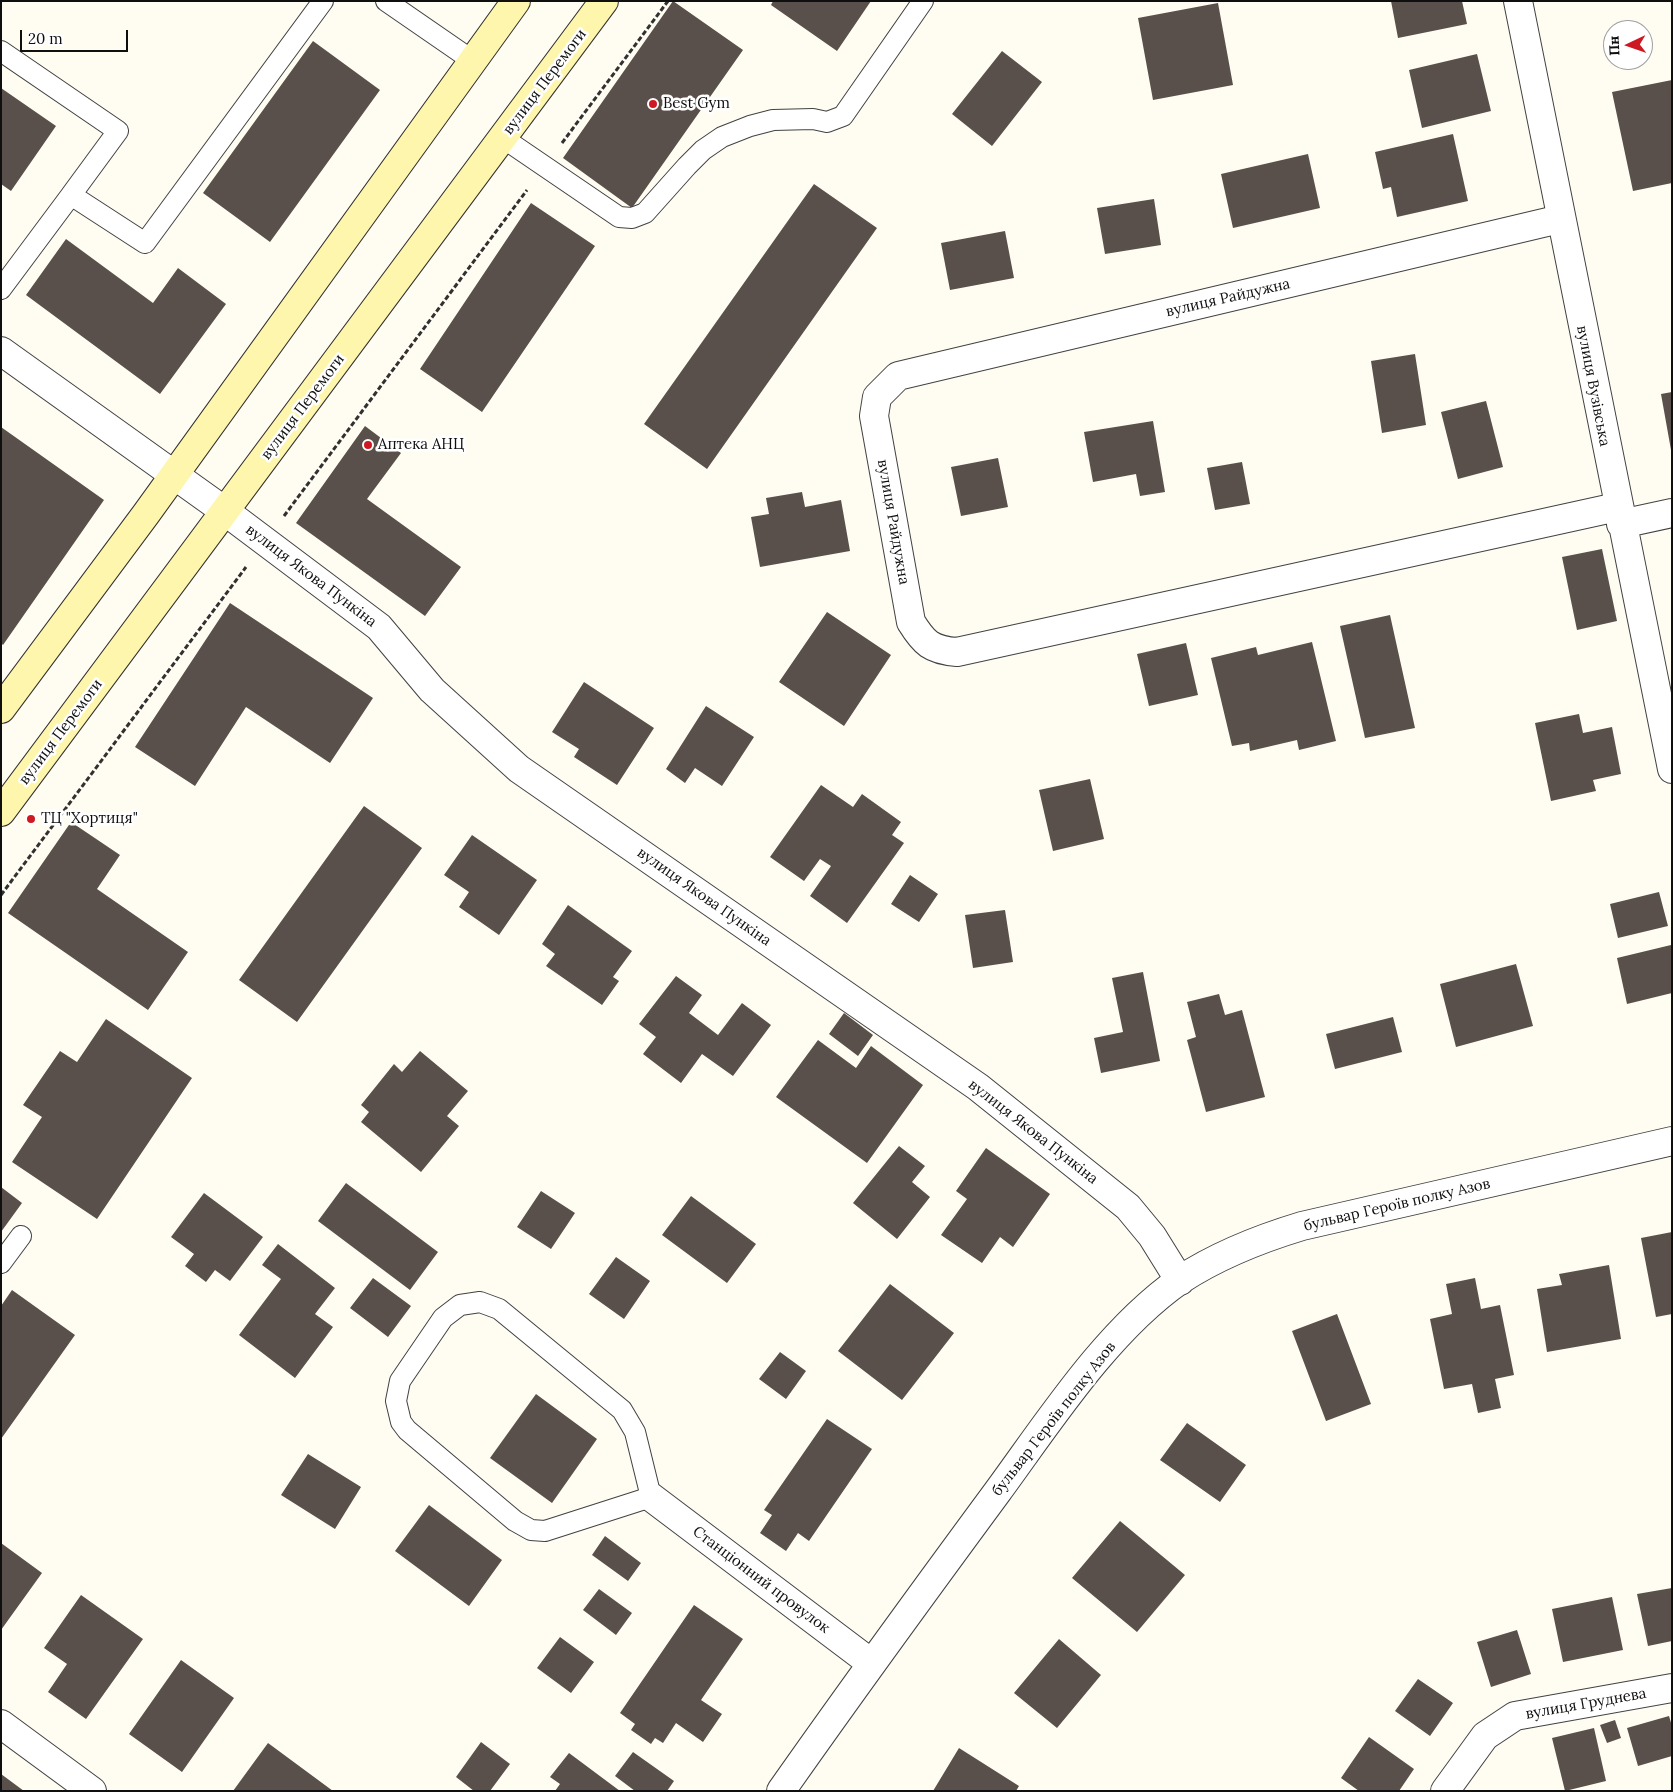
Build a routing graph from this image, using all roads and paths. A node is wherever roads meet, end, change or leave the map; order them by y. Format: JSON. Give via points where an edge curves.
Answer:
{"nodes":[{"id":1,"x":323,"y":1,"type":"edge"},
{"id":2,"x":386,"y":1,"type":"edge"},
{"id":3,"x":516,"y":1,"type":"edge"},
{"id":4,"x":604,"y":1,"type":"edge"},
{"id":5,"x":668,"y":1,"type":"edge"},
{"id":6,"x":923,"y":1,"type":"edge"},
{"id":7,"x":1518,"y":1,"type":"edge"},
{"id":8,"x":1,"y":51,"type":"edge"},
{"id":9,"x":473,"y":61,"type":"junction"},
{"id":10,"x":503,"y":138,"type":"junction"},
{"id":11,"x":545,"y":167,"type":"junction"},
{"id":12,"x":71,"y":195,"type":"junction"},
{"id":13,"x":1560,"y":219,"type":"junction"},
{"id":14,"x":1,"y":289,"type":"edge"},
{"id":15,"x":1,"y":351,"type":"edge"},
{"id":16,"x":174,"y":475,"type":"junction"},
{"id":17,"x":226,"y":512,"type":"junction"},
{"id":18,"x":1672,"y":513,"type":"edge"},
{"id":19,"x":1619,"y":516,"type":"junction"},
{"id":20,"x":265,"y":542,"type":"junction"},
{"id":21,"x":2,"y":708,"type":"edge"},
{"id":22,"x":1672,"y":769,"type":"edge"},
{"id":23,"x":1,"y":812,"type":"edge"},
{"id":24,"x":1,"y":895,"type":"edge"},
{"id":25,"x":1672,"y":1141,"type":"edge"},
{"id":26,"x":21,"y":1236,"type":"dead end"},
{"id":27,"x":1,"y":1264,"type":"edge"},
{"id":28,"x":1180,"y":1281,"type":"junction"},
{"id":29,"x":651,"y":1497,"type":"junction"},
{"id":30,"x":872,"y":1663,"type":"junction"},
{"id":31,"x":1672,"y":1688,"type":"edge"},
{"id":32,"x":1,"y":1724,"type":"edge"},
{"id":33,"x":92,"y":1791,"type":"edge"},
{"id":34,"x":781,"y":1791,"type":"edge"},
{"id":35,"x":1444,"y":1791,"type":"edge"}],
"edges":[{"from":1,"to":12,"type":"lane","via":[[145,243]]},
{"from":2,"to":9,"type":"lane"},
{"from":3,"to":9,"type":"main road"},
{"from":4,"to":10,"type":"main road","name":"вулиця Перемоги"},
{"from":5,"to":11,"type":"path"},
{"from":6,"to":11,"type":"lane","via":[[843,116],[827,122],[773,120],[722,137],[703,150],[645,213],[632,218],[619,217]]},
{"from":7,"to":13,"type":"street","name":"вулиця Вузівська"},
{"from":8,"to":12,"type":"lane","via":[[118,131]]},
{"from":9,"to":16,"type":"main road"},
{"from":10,"to":11,"type":"lane"},
{"from":10,"to":17,"type":"main road","name":"вулиця Перемоги"},
{"from":11,"to":20,"type":"path"},
{"from":12,"to":14,"type":"lane"},
{"from":13,"to":19,"type":"street","name":"вулиця Вузівська"},
{"from":13,"to":19,"type":"street","name":"вулиця Райдужна","via":[[898,376],[877,397],[874,416],[911,622],[929,646],[957,652]]},
{"from":15,"to":16,"type":"street"},
{"from":16,"to":17,"type":"street","name":"вулиця Якова Пункіна"},
{"from":16,"to":21,"type":"main road"},
{"from":17,"to":20,"type":"street","name":"вулиця Якова Пункіна"},
{"from":17,"to":23,"type":"main road","name":"вулиця Перемоги"},
{"from":18,"to":19,"type":"street","name":"вулиця Райдужна"},
{"from":19,"to":22,"type":"street","name":"вулиця Вузівська"},
{"from":20,"to":24,"type":"path"},
{"from":20,"to":28,"type":"street","name":"вулиця Якова Пункіна","via":[[379,627],[432,690],[519,770],[978,1087],[1128,1207],[1152,1236]]},
{"from":25,"to":28,"type":"street","name":"бульвар Героїв полку Азов","via":[[1302,1226],[1234,1250]]},
{"from":26,"to":27,"type":"lane"},
{"from":28,"to":30,"type":"street","name":"бульвар Героїв полку Азов","via":[[1145,1309],[1114,1341],[1061,1405]]},
{"from":29,"to":29,"type":"lane","via":[[561,1527],[531,1530],[515,1521],[407,1430],[401,1422],[396,1401],[400,1381],[450,1310],[470,1302],[490,1305],[622,1410],[635,1432]]},
{"from":29,"to":30,"type":"street","name":"Станціонний провулок"},
{"from":30,"to":34,"type":"street","name":"бульвар Героїв полку Азов"},
{"from":31,"to":35,"type":"street","name":"вулиця Груднева","via":[[1515,1716],[1485,1736]]},
{"from":32,"to":33,"type":"street"}]}
